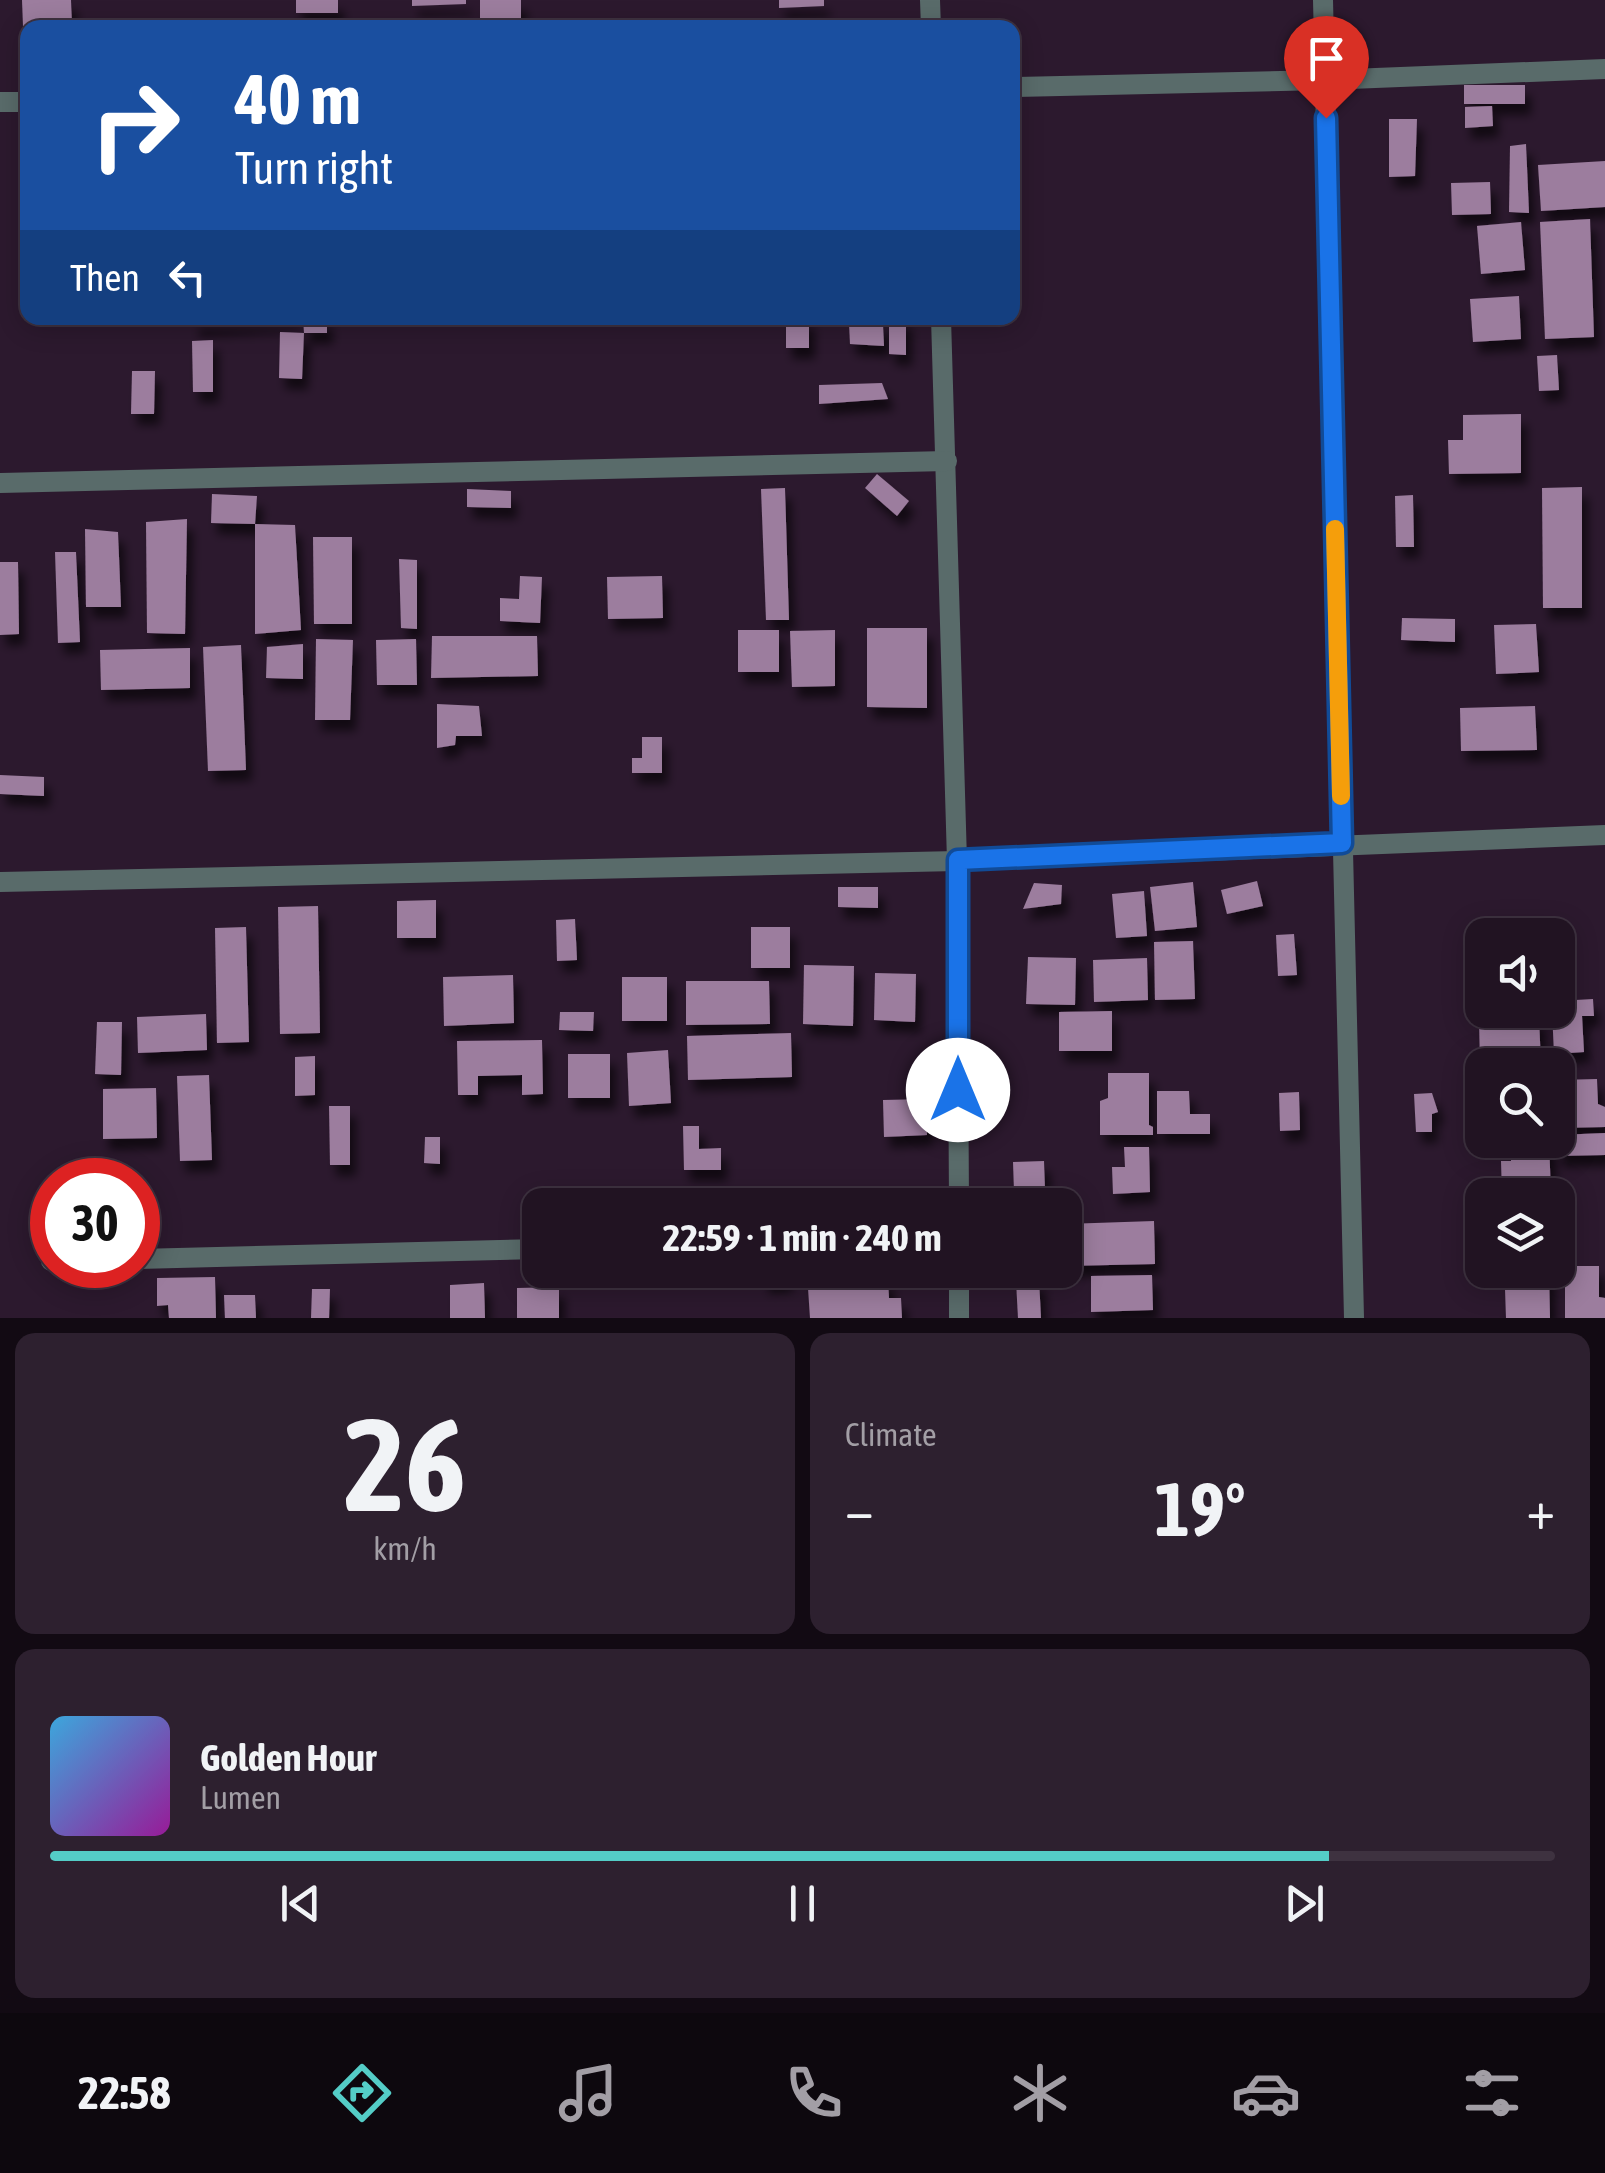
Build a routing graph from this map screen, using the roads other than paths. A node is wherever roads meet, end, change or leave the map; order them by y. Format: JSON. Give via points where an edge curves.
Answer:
{"nodes":[{"id":1,"x":1323,"y":0,"type":"edge"},
{"id":2,"x":1605,"y":69,"type":"edge"},
{"id":3,"x":1326,"y":80,"type":"junction"},
{"id":4,"x":1020,"y":86,"type":"edge"},
{"id":5,"x":941,"y":325,"type":"edge"},
{"id":6,"x":946,"y":461,"type":"junction"},
{"id":7,"x":0,"y":483,"type":"edge"},
{"id":8,"x":1605,"y":836,"type":"edge"},
{"id":9,"x":1342,"y":843,"type":"junction"},
{"id":10,"x":958,"y":860,"type":"junction"},
{"id":11,"x":0,"y":882,"type":"edge"},
{"id":12,"x":959,"y":1188,"type":"edge"},
{"id":13,"x":522,"y":1249,"type":"edge"},
{"id":14,"x":160,"y":1258,"type":"edge"},
{"id":15,"x":959,"y":1288,"type":"edge"},
{"id":16,"x":959,"y":1318,"type":"edge"},
{"id":17,"x":1354,"y":1318,"type":"edge"}],
"edges":[{"from":1,"to":3,"type":"street"},
{"from":2,"to":3,"type":"street"},
{"from":3,"to":4,"type":"street"},
{"from":3,"to":9,"type":"street"},
{"from":5,"to":6,"type":"street"},
{"from":6,"to":7,"type":"street"},
{"from":6,"to":10,"type":"street"},
{"from":8,"to":9,"type":"street"},
{"from":9,"to":10,"type":"street"},
{"from":9,"to":17,"type":"street"},
{"from":10,"to":11,"type":"street"},
{"from":10,"to":12,"type":"street"},
{"from":13,"to":14,"type":"street"},
{"from":15,"to":16,"type":"street"}]}
